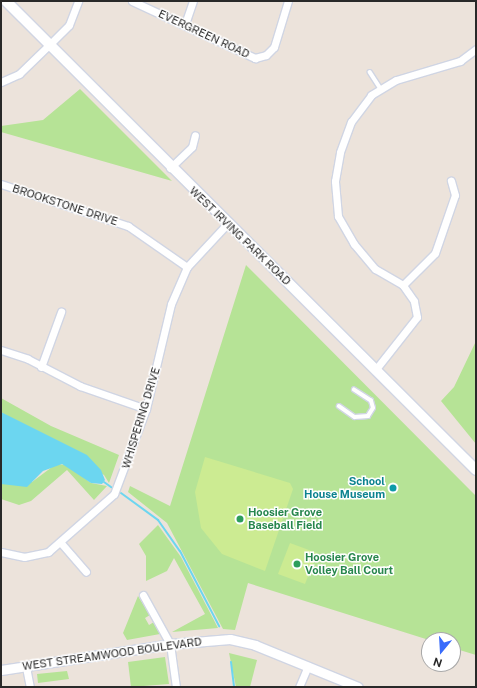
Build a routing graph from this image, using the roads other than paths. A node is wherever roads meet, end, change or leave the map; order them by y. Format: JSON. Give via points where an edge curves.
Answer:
{"nodes":[{"id":1,"x":6,"y":1,"type":"edge"},
{"id":2,"x":78,"y":1,"type":"edge"},
{"id":3,"x":132,"y":1,"type":"edge"},
{"id":4,"x":193,"y":1,"type":"edge"},
{"id":5,"x":288,"y":1,"type":"edge"},
{"id":6,"x":185,"y":24,"type":"junction"},
{"id":7,"x":50,"y":45,"type":"junction"},
{"id":8,"x":476,"y":49,"type":"edge"},
{"id":9,"x":370,"y":72,"type":"dead end"},
{"id":10,"x":1,"y":82,"type":"edge"},
{"id":11,"x":381,"y":89,"type":"junction"},
{"id":12,"x":195,"y":135,"type":"dead end"},
{"id":13,"x":170,"y":168,"type":"junction"},
{"id":14,"x":450,"y":181,"type":"dead end"},
{"id":15,"x":1,"y":184,"type":"edge"},
{"id":16,"x":227,"y":224,"type":"junction"},
{"id":17,"x":187,"y":267,"type":"junction"},
{"id":18,"x":403,"y":285,"type":"junction"},
{"id":19,"x":61,"y":312,"type":"dead end"},
{"id":20,"x":1,"y":350,"type":"edge"},
{"id":21,"x":41,"y":366,"type":"junction"},
{"id":22,"x":376,"y":369,"type":"junction"},
{"id":23,"x":354,"y":390,"type":"dead end"},
{"id":24,"x":339,"y":406,"type":"dead end"},
{"id":25,"x":146,"y":409,"type":"junction"},
{"id":26,"x":476,"y":470,"type":"edge"},
{"id":27,"x":62,"y":543,"type":"junction"},
{"id":28,"x":1,"y":552,"type":"edge"},
{"id":29,"x":86,"y":572,"type":"dead end"},
{"id":30,"x":143,"y":595,"type":"dead end"},
{"id":31,"x":170,"y":644,"type":"junction"},
{"id":32,"x":308,"y":666,"type":"junction"},
{"id":33,"x":26,"y":667,"type":"junction"},
{"id":34,"x":1,"y":670,"type":"edge"},
{"id":35,"x":30,"y":687,"type":"edge"},
{"id":36,"x":176,"y":687,"type":"edge"},
{"id":37,"x":299,"y":687,"type":"edge"},
{"id":38,"x":358,"y":687,"type":"edge"}],
"edges":[{"from":1,"to":7,"type":"main road","name":"WEST IRVING PARK ROAD"},
{"from":2,"to":7,"type":"street","via":[[69,25]]},
{"from":3,"to":6,"type":"street","name":"EVERGREEN ROAD"},
{"from":4,"to":6,"type":"street"},
{"from":5,"to":6,"type":"street","name":"EVERGREEN ROAD","via":[[274,47],[266,55],[255,58]]},
{"from":7,"to":10,"type":"street","via":[[19,74]]},
{"from":7,"to":13,"type":"main road","name":"WEST IRVING PARK ROAD"},
{"from":8,"to":11,"type":"street","via":[[460,61],[396,80]]},
{"from":9,"to":11,"type":"lane"},
{"from":11,"to":18,"type":"street","via":[[371,95],[351,122],[340,152],[335,181],[338,216],[354,244],[375,269]]},
{"from":12,"to":13,"type":"street","via":[[192,147]]},
{"from":13,"to":16,"type":"main road","name":"WEST IRVING PARK ROAD"},
{"from":14,"to":18,"type":"street","via":[[455,195],[435,253]]},
{"from":15,"to":17,"type":"street","name":"BROOKSTONE DRIVE","via":[[128,226]]},
{"from":16,"to":17,"type":"street","name":"WHISPERING DRIVE"},
{"from":16,"to":22,"type":"main road","name":"WEST IRVING PARK ROAD"},
{"from":17,"to":25,"type":"street","name":"WHISPERING DRIVE","via":[[171,304]]},
{"from":18,"to":22,"type":"street","via":[[414,302],[417,317]]},
{"from":19,"to":21,"type":"street"},
{"from":20,"to":21,"type":"street"},
{"from":21,"to":25,"type":"street","via":[[80,386]]},
{"from":22,"to":26,"type":"main road","name":"WEST IRVING PARK ROAD"},
{"from":23,"to":24,"type":"lane","via":[[371,401],[373,408],[368,416],[355,417]]},
{"from":25,"to":27,"type":"street","name":"WHISPERING DRIVE","via":[[114,494]]},
{"from":27,"to":28,"type":"street","name":"WHISPERING DRIVE","via":[[35,556]]},
{"from":27,"to":29,"type":"street"},
{"from":30,"to":31,"type":"street"},
{"from":31,"to":32,"type":"street","name":"WEST STREAMWOOD BOULEVARD","via":[[230,639]]},
{"from":31,"to":33,"type":"street","name":"WEST STREAMWOOD BOULEVARD"},
{"from":31,"to":36,"type":"street"},
{"from":32,"to":37,"type":"street"},
{"from":32,"to":38,"type":"street","name":"WEST STREAMWOOD BOULEVARD"},
{"from":33,"to":34,"type":"street","name":"WEST STREAMWOOD BOULEVARD"},
{"from":33,"to":35,"type":"street"}]}
